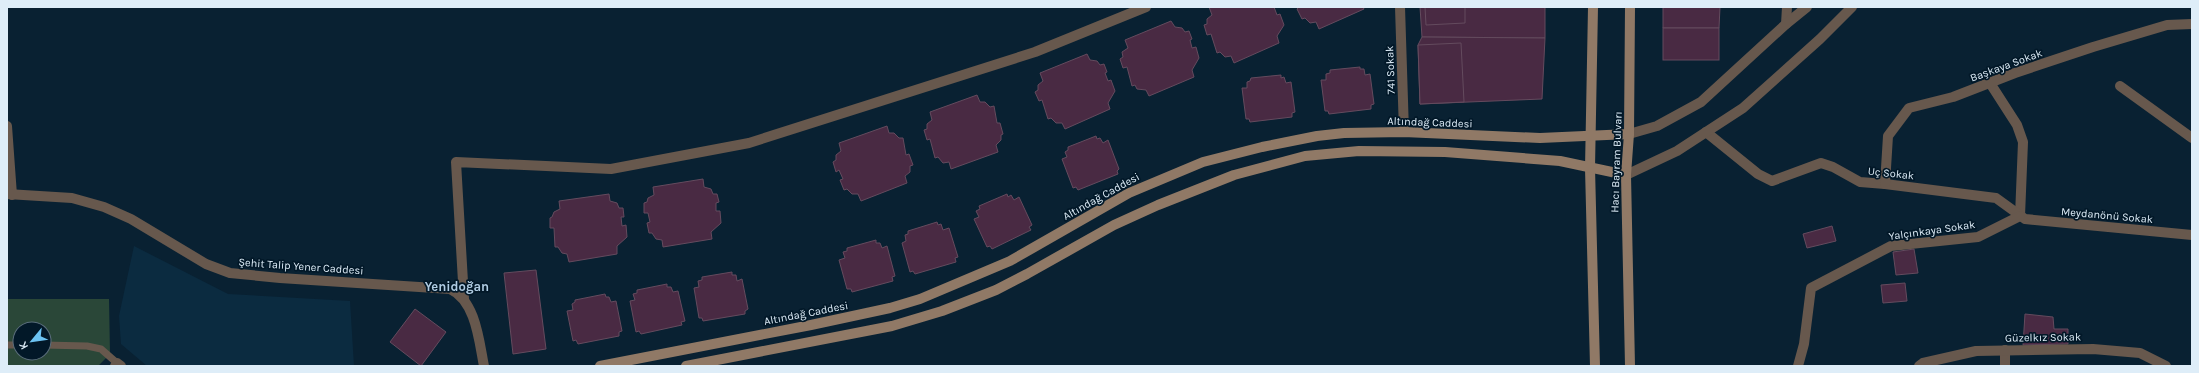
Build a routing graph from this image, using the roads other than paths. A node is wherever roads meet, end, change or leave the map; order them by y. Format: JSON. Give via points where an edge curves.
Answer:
{"nodes":[{"id":1,"x":1146,"y":7,"type":"edge"},
{"id":2,"x":1400,"y":7,"type":"edge"},
{"id":3,"x":1593,"y":7,"type":"edge"},
{"id":4,"x":1630,"y":7,"type":"edge"},
{"id":5,"x":1787,"y":7,"type":"edge"},
{"id":6,"x":1807,"y":7,"type":"edge"},
{"id":7,"x":1852,"y":7,"type":"edge"},
{"id":8,"x":1786,"y":24,"type":"junction"},
{"id":9,"x":2192,"y":24,"type":"edge"},
{"id":10,"x":1990,"y":83,"type":"junction"},
{"id":11,"x":2120,"y":86,"type":"dead end"},
{"id":12,"x":7,"y":126,"type":"edge"},
{"id":13,"x":1404,"y":132,"type":"junction"},
{"id":14,"x":1706,"y":132,"type":"junction"},
{"id":15,"x":1629,"y":134,"type":"junction"},
{"id":16,"x":1592,"y":136,"type":"junction"},
{"id":17,"x":2192,"y":138,"type":"edge"},
{"id":18,"x":1590,"y":168,"type":"junction"},
{"id":19,"x":1626,"y":175,"type":"junction"},
{"id":20,"x":1885,"y":184,"type":"junction"},
{"id":21,"x":10,"y":194,"type":"edge"},
{"id":22,"x":2020,"y":216,"type":"junction"},
{"id":23,"x":2192,"y":235,"type":"edge"},
{"id":24,"x":464,"y":299,"type":"junction"},
{"id":25,"x":52,"y":345,"type":"edge"},
{"id":26,"x":2005,"y":350,"type":"junction"},
{"id":27,"x":118,"y":365,"type":"edge"},
{"id":28,"x":484,"y":366,"type":"edge"},
{"id":29,"x":600,"y":366,"type":"edge"},
{"id":30,"x":686,"y":366,"type":"edge"},
{"id":31,"x":1595,"y":366,"type":"edge"},
{"id":32,"x":1630,"y":366,"type":"edge"},
{"id":33,"x":1798,"y":366,"type":"edge"},
{"id":34,"x":1919,"y":366,"type":"edge"},
{"id":35,"x":2005,"y":366,"type":"edge"},
{"id":36,"x":2166,"y":366,"type":"edge"}],
"edges":[{"from":1,"to":24,"type":"street","via":[[1035,52],[749,143],[611,169],[456,162]]},
{"from":2,"to":13,"type":"street","name":"741 Sokak"},
{"from":3,"to":16,"type":"main road","name":"Hacı Bayram Bulvarı"},
{"from":4,"to":15,"type":"main road","name":"Hacı Bayram Bulvarı"},
{"from":5,"to":8,"type":"street"},
{"from":6,"to":8,"type":"street"},
{"from":7,"to":14,"type":"street","via":[[1743,108]]},
{"from":8,"to":15,"type":"street","via":[[1701,102],[1657,126]]},
{"from":9,"to":10,"type":"street","name":"Başkaya Sokak","via":[[2160,27],[2086,49]]},
{"from":10,"to":20,"type":"street","name":"Başkaya Sokak","via":[[1954,97],[1909,108],[1888,136]]},
{"from":10,"to":22,"type":"street","via":[[2017,125],[2023,142]]},
{"from":11,"to":17,"type":"street"},
{"from":12,"to":21,"type":"street"},
{"from":13,"to":16,"type":"main road","name":"Altındağ Caddesi","via":[[1540,138]]},
{"from":13,"to":29,"type":"main road","name":"Altındağ Caddesi","via":[[1318,136],[1224,156],[1188,167],[1129,193],[1010,262],[920,299],[811,325]]},
{"from":14,"to":19,"type":"street","via":[[1677,151]]},
{"from":14,"to":20,"type":"street","name":"Uç Sokak","via":[[1758,174],[1772,180],[1786,177],[1821,162],[1860,182]]},
{"from":15,"to":16,"type":"main road","name":"Altındağ Caddesi"},
{"from":15,"to":19,"type":"main road","name":"Hacı Bayram Bulvarı"},
{"from":16,"to":18,"type":"main road","name":"Hacı Bayram Bulvarı"},
{"from":18,"to":19,"type":"main road"},
{"from":18,"to":30,"type":"main road","via":[[1533,158],[1445,152],[1359,151],[1305,156],[1234,175],[1158,205],[1114,225],[996,290],[942,311],[892,326]]},
{"from":18,"to":31,"type":"main road","name":"Hacı Bayram Bulvarı"},
{"from":19,"to":32,"type":"main road","name":"Hacı Bayram Bulvarı"},
{"from":20,"to":22,"type":"street","name":"Uç Sokak","via":[[1996,198]]},
{"from":21,"to":24,"type":"street","name":"Şehit Talip Yener Caddesi","via":[[72,198],[104,207],[131,219],[206,264],[230,273],[450,289]]},
{"from":22,"to":23,"type":"street","name":"Meydanönü Sokak","via":[[2025,219]]},
{"from":22,"to":33,"type":"street","name":"Yalçınkaya Sokak","via":[[1978,237],[1891,246],[1811,288],[1804,344]]},
{"from":24,"to":28,"type":"street","via":[[474,320]]},
{"from":25,"to":27,"type":"lane","via":[[87,346],[101,350]]},
{"from":26,"to":34,"type":"street","name":"Güzelkız Sokak","via":[[1976,351]]},
{"from":26,"to":35,"type":"street"},
{"from":26,"to":36,"type":"street","name":"Güzelkız Sokak","via":[[2092,349],[2140,353]]}]}
